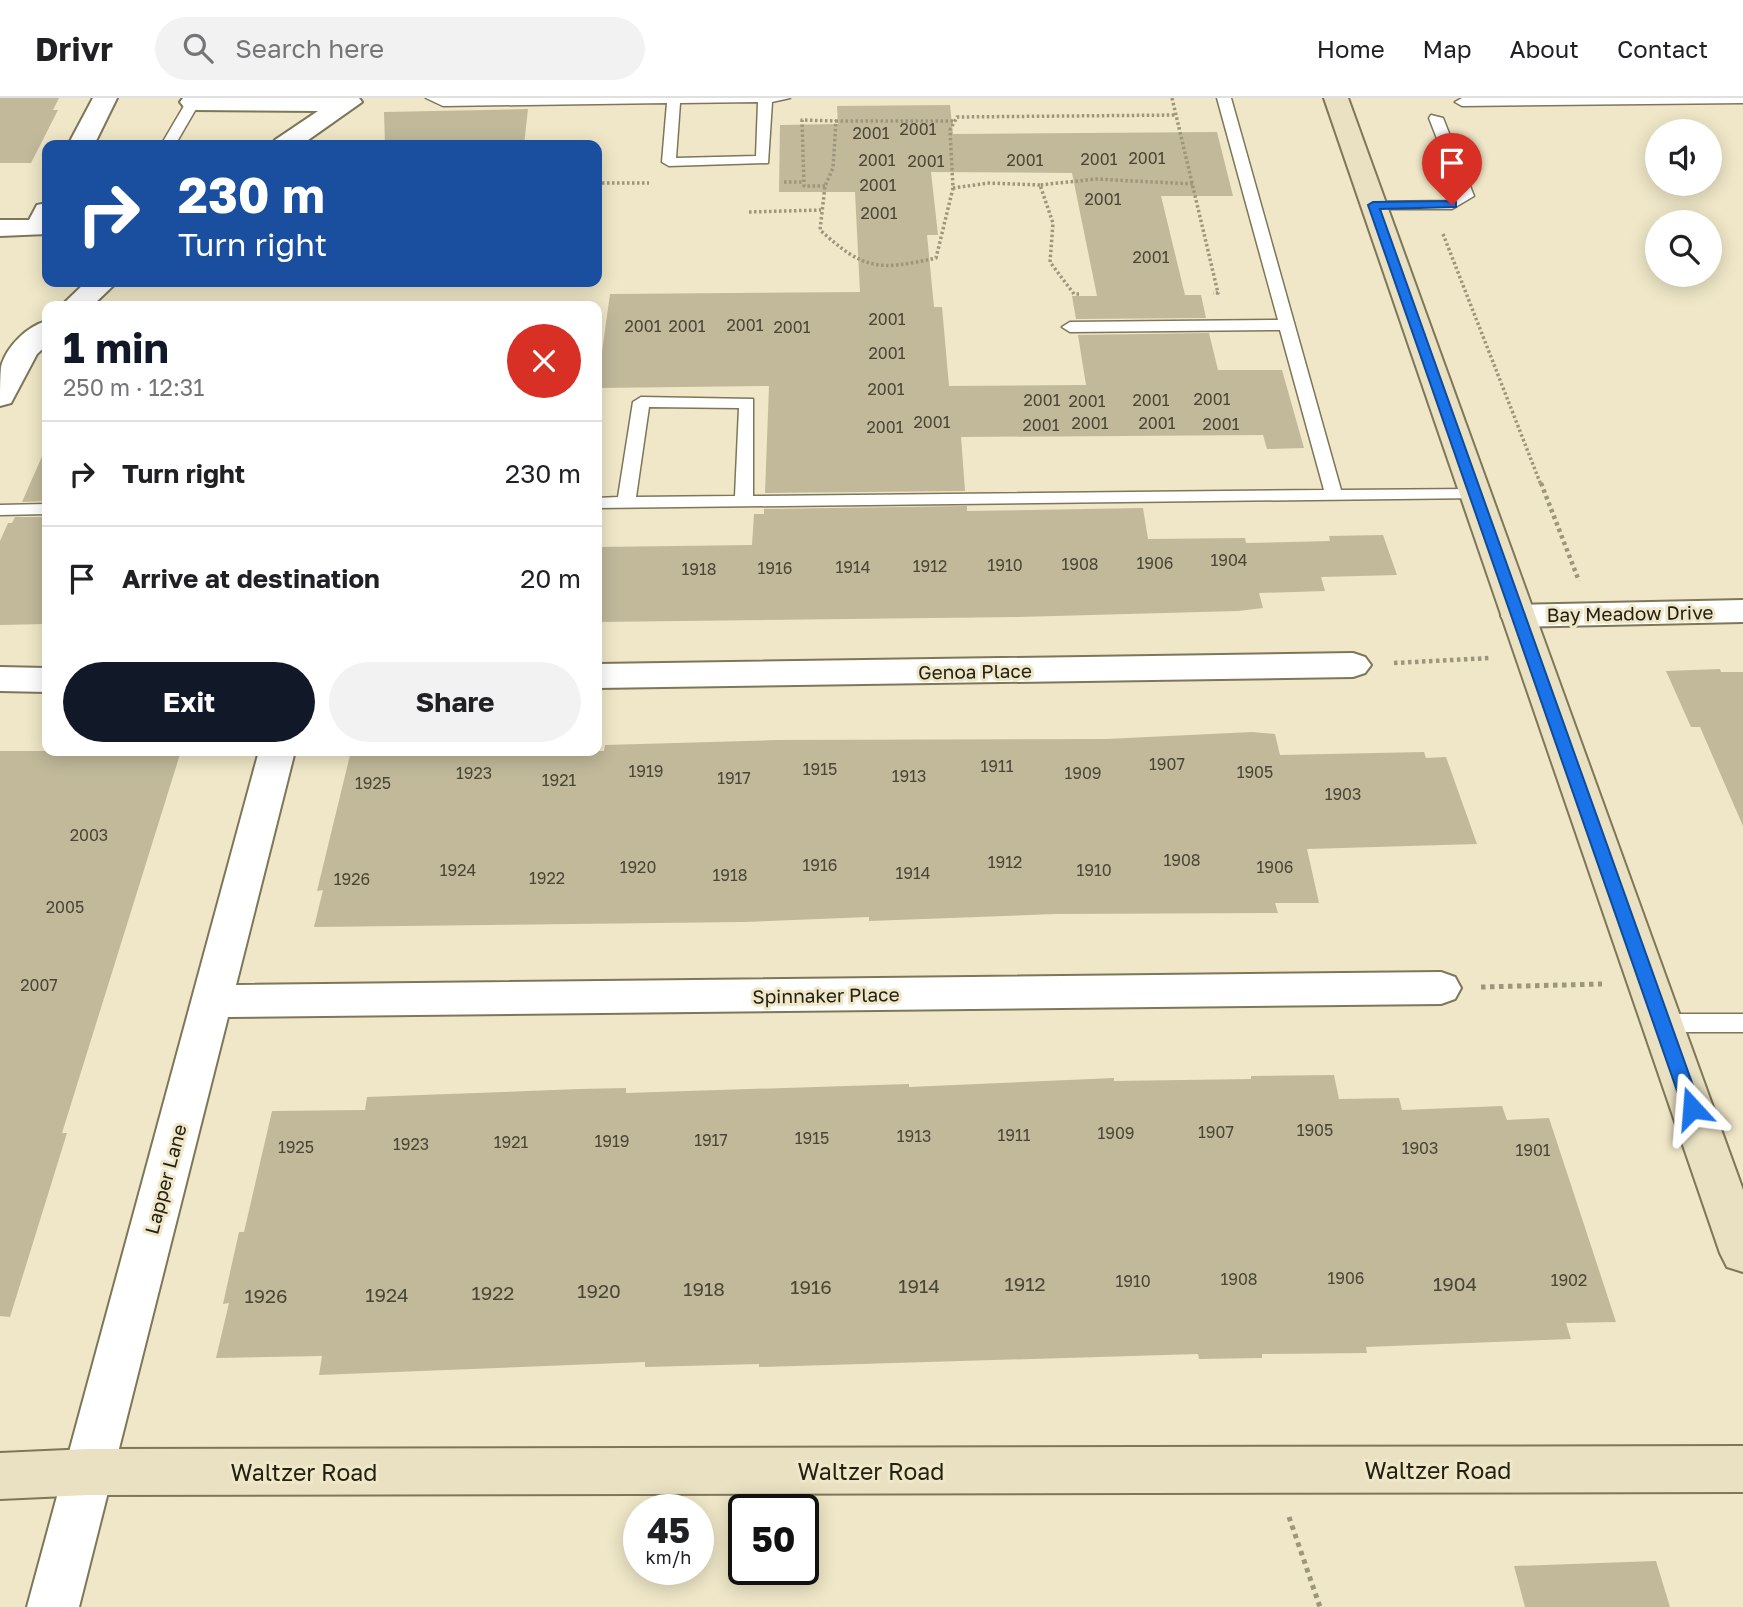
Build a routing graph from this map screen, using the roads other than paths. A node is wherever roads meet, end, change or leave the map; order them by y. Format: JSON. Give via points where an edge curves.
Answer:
{"nodes":[{"id":1,"x":105,"y":98,"type":"edge"},
{"id":2,"x":433,"y":98,"type":"edge"},
{"id":3,"x":765,"y":98,"type":"edge"},
{"id":4,"x":783,"y":98,"type":"edge"},
{"id":5,"x":1224,"y":98,"type":"edge"},
{"id":6,"x":1336,"y":98,"type":"edge"},
{"id":7,"x":674,"y":99,"type":"edge"},
{"id":8,"x":1743,"y":99,"type":"edge"},
{"id":9,"x":351,"y":101,"type":"edge"},
{"id":10,"x":192,"y":102,"type":"joint"},
{"id":11,"x":1462,"y":102,"type":"dead end"},
{"id":12,"x":1436,"y":118,"type":"dead end"},
{"id":13,"x":84,"y":140,"type":"edge"},
{"id":14,"x":171,"y":140,"type":"edge"},
{"id":15,"x":292,"y":140,"type":"edge"},
{"id":16,"x":1373,"y":205,"type":"junction"},
{"id":17,"x":42,"y":221,"type":"edge"},
{"id":18,"x":0,"y":228,"type":"edge"},
{"id":19,"x":97,"y":287,"type":"edge"},
{"id":20,"x":81,"y":301,"type":"edge"},
{"id":21,"x":1287,"y":325,"type":"junction"},
{"id":22,"x":1070,"y":327,"type":"dead end"},
{"id":23,"x":42,"y":335,"type":"edge"},
{"id":24,"x":0,"y":397,"type":"edge"},
{"id":25,"x":1475,"y":494,"type":"junction"},
{"id":26,"x":1334,"y":495,"type":"junction"},
{"id":27,"x":744,"y":501,"type":"junction"},
{"id":28,"x":602,"y":503,"type":"edge"},
{"id":29,"x":626,"y":503,"type":"junction"},
{"id":30,"x":42,"y":509,"type":"edge"},
{"id":31,"x":0,"y":510,"type":"edge"},
{"id":32,"x":1743,"y":611,"type":"edge"},
{"id":33,"x":1518,"y":616,"type":"junction"},
{"id":34,"x":1353,"y":666,"type":"road end"},
{"id":35,"x":602,"y":676,"type":"edge"},
{"id":36,"x":0,"y":679,"type":"edge"},
{"id":37,"x":42,"y":680,"type":"edge"},
{"id":38,"x":276,"y":756,"type":"edge"},
{"id":39,"x":1441,"y":988,"type":"road end"},
{"id":40,"x":211,"y":1001,"type":"junction"},
{"id":41,"x":1662,"y":1023,"type":"junction"},
{"id":42,"x":1743,"y":1023,"type":"edge"},
{"id":43,"x":1743,"y":1253,"type":"edge"},
{"id":44,"x":1743,"y":1469,"type":"edge"},
{"id":45,"x":89,"y":1472,"type":"junction"},
{"id":46,"x":0,"y":1476,"type":"edge"},
{"id":47,"x":53,"y":1607,"type":"edge"}],
"edges":[{"from":1,"to":13,"type":"street"},
{"from":2,"to":7,"type":"lane","via":[[443,102]]},
{"from":3,"to":4,"type":"lane"},
{"from":3,"to":7,"type":"lane"},
{"from":3,"to":7,"type":"lane","via":[[763,160],[669,162]]},
{"from":5,"to":21,"type":"lane"},
{"from":6,"to":16,"type":"main road"},
{"from":8,"to":11,"type":"lane"},
{"from":9,"to":10,"type":"street"},
{"from":9,"to":15,"type":"street"},
{"from":10,"to":14,"type":"lane"},
{"from":12,"to":16,"type":"lane","via":[[1467,196],[1452,205]]},
{"from":16,"to":25,"type":"main road"},
{"from":17,"to":18,"type":"street","via":[[38,229]]},
{"from":19,"to":20,"type":"street"},
{"from":21,"to":22,"type":"lane"},
{"from":21,"to":26,"type":"lane"},
{"from":23,"to":24,"type":"street","via":[[24,351]]},
{"from":25,"to":26,"type":"lane"},
{"from":25,"to":33,"type":"main road"},
{"from":26,"to":27,"type":"lane"},
{"from":27,"to":29,"type":"lane"},
{"from":27,"to":29,"type":"lane","via":[[747,403],[641,402]]},
{"from":28,"to":29,"type":"lane"},
{"from":30,"to":31,"type":"lane"},
{"from":32,"to":33,"type":"street","name":"Bay Meadow Drive"},
{"from":33,"to":41,"type":"main road"},
{"from":34,"to":35,"type":"street","name":"Genoa Place"},
{"from":36,"to":37,"type":"street"},
{"from":38,"to":40,"type":"street","name":"Lapper Lane"},
{"from":39,"to":40,"type":"street","name":"Spinnaker Place"},
{"from":40,"to":45,"type":"street","name":"Lapper Lane"},
{"from":41,"to":42,"type":"lane"},
{"from":41,"to":43,"type":"main road"},
{"from":44,"to":45,"type":"main road","name":"Waltzer Road"},
{"from":45,"to":46,"type":"main road","name":"Waltzer Road"},
{"from":45,"to":47,"type":"street","name":"Lapper Lane"}]}
